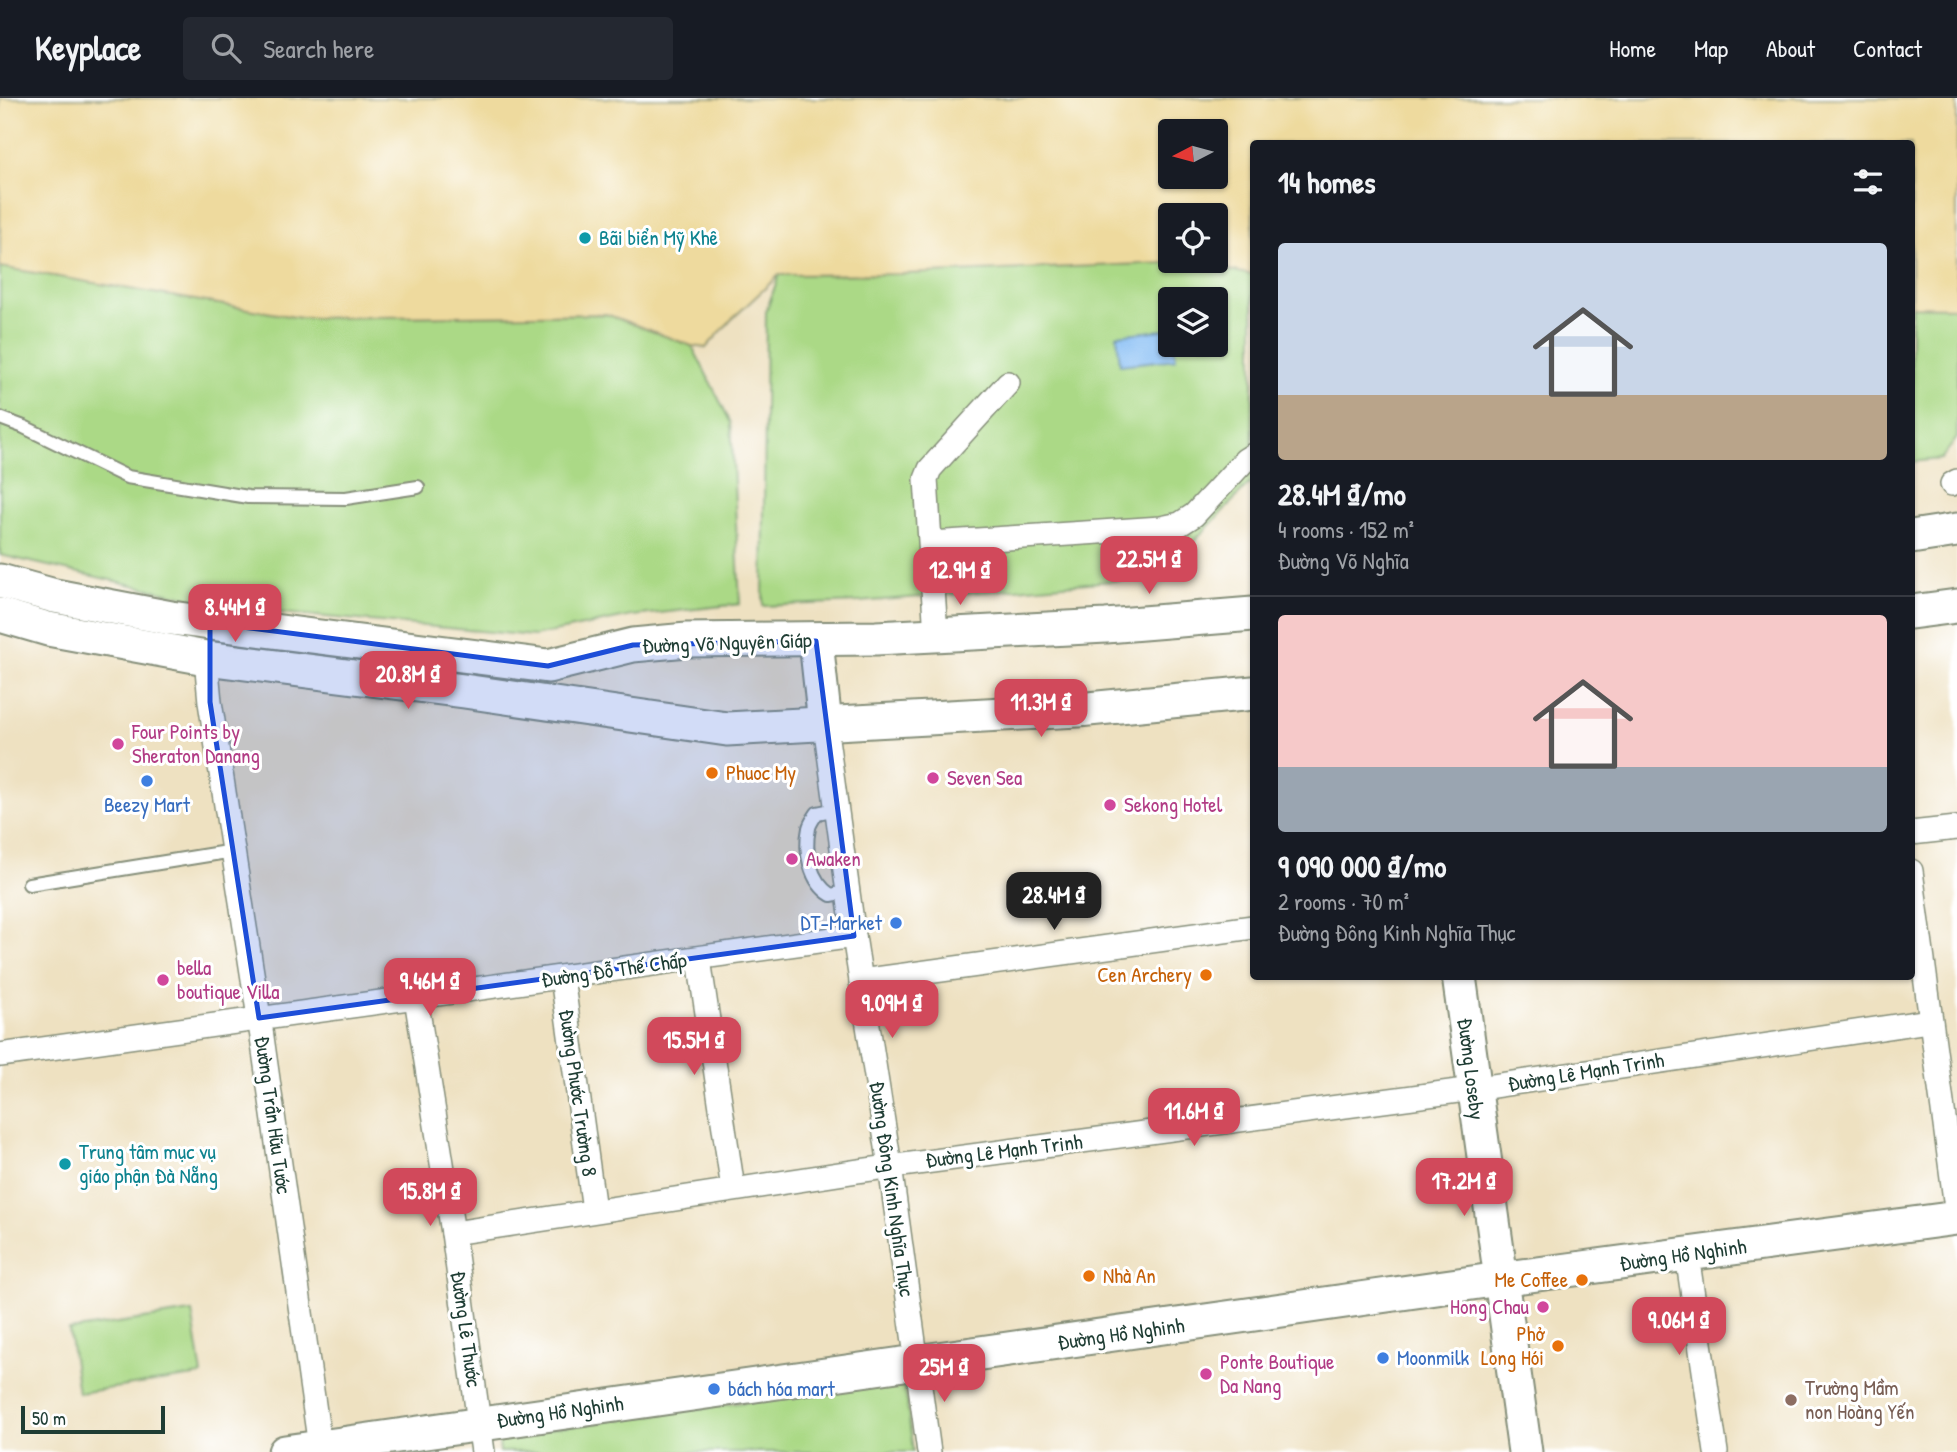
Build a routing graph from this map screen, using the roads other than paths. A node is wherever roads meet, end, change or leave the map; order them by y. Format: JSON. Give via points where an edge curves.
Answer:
{"nodes":[{"id":1,"x":1008,"y":383,"type":"dead end"},
{"id":2,"x":0,"y":418,"type":"edge"},
{"id":3,"x":1250,"y":457,"type":"edge"},
{"id":4,"x":418,"y":487,"type":"dead end"},
{"id":5,"x":1957,"y":530,"type":"edge"},
{"id":6,"x":1915,"y":536,"type":"edge"},
{"id":7,"x":932,"y":543,"type":"junction"},
{"id":8,"x":0,"y":581,"type":"edge"},
{"id":9,"x":1957,"y":606,"type":"edge"},
{"id":10,"x":1915,"y":611,"type":"edge"},
{"id":11,"x":1250,"y":614,"type":"edge"},
{"id":12,"x":0,"y":615,"type":"edge"},
{"id":13,"x":210,"y":623,"type":"junction"},
{"id":14,"x":936,"y":635,"type":"junction"},
{"id":15,"x":816,"y":641,"type":"junction"},
{"id":16,"x":206,"y":659,"type":"junction"},
{"id":17,"x":1250,"y":693,"type":"edge"},
{"id":18,"x":825,"y":724,"type":"junction"},
{"id":19,"x":837,"y":809,"type":"junction"},
{"id":20,"x":1957,"y":828,"type":"edge"},
{"id":21,"x":1915,"y":833,"type":"edge"},
{"id":22,"x":233,"y":851,"type":"junction"},
{"id":23,"x":29,"y":884,"type":"dead end"},
{"id":24,"x":848,"y":892,"type":"junction"},
{"id":25,"x":1915,"y":904,"type":"edge"},
{"id":26,"x":1250,"y":927,"type":"edge"},
{"id":27,"x":854,"y":936,"type":"junction"},
{"id":28,"x":699,"y":958,"type":"junction"},
{"id":29,"x":562,"y":977,"type":"junction"},
{"id":30,"x":1460,"y":980,"type":"edge"},
{"id":31,"x":861,"y":981,"type":"junction"},
{"id":32,"x":416,"y":998,"type":"junction"},
{"id":33,"x":259,"y":1018,"type":"junction"},
{"id":34,"x":1929,"y":1021,"type":"junction"},
{"id":35,"x":0,"y":1055,"type":"edge"},
{"id":36,"x":1474,"y":1090,"type":"junction"},
{"id":37,"x":890,"y":1166,"type":"junction"},
{"id":38,"x":733,"y":1189,"type":"junction"},
{"id":39,"x":594,"y":1210,"type":"junction"},
{"id":40,"x":1957,"y":1216,"type":"edge"},
{"id":41,"x":453,"y":1233,"type":"junction"},
{"id":42,"x":1687,"y":1255,"type":"junction"},
{"id":43,"x":1500,"y":1279,"type":"junction"},
{"id":44,"x":916,"y":1363,"type":"junction"},
{"id":45,"x":481,"y":1438,"type":"edge"},
{"id":46,"x":320,"y":1447,"type":"junction"},
{"id":47,"x":285,"y":1452,"type":"edge"},
{"id":48,"x":929,"y":1452,"type":"edge"},
{"id":49,"x":1525,"y":1452,"type":"edge"},
{"id":50,"x":1716,"y":1452,"type":"edge"}],
"edges":[{"from":1,"to":7,"type":"street","via":[[930,469],[926,490]]},
{"from":2,"to":4,"type":"lane","via":[[127,477],[155,482],[248,497],[346,498]]},
{"from":3,"to":7,"type":"street","via":[[1180,524]]},
{"from":5,"to":6,"type":"main road"},
{"from":7,"to":14,"type":"street"},
{"from":8,"to":13,"type":"main road","name":"Đường Võ Nguyên Giáp","via":[[55,596]]},
{"from":9,"to":10,"type":"main road"},
{"from":11,"to":14,"type":"main road","name":"Đường Võ Nguyên Giáp"},
{"from":12,"to":16,"type":"main road","via":[[48,629]]},
{"from":13,"to":15,"type":"main road","name":"Đường Võ Nguyên Giáp","via":[[548,666],[633,645],[687,640]]},
{"from":13,"to":16,"type":"main road"},
{"from":14,"to":15,"type":"main road","name":"Đường Võ Nguyên Giáp"},
{"from":15,"to":18,"type":"main road"},
{"from":16,"to":18,"type":"main road","via":[[727,729]]},
{"from":16,"to":22,"type":"street","name":"Đường Trần Hữu Tước"},
{"from":17,"to":18,"type":"main road","via":[[1078,710]]},
{"from":18,"to":19,"type":"street","name":"Đường Đông Kinh Nghĩa Thục"},
{"from":19,"to":24,"type":"street","name":"Đường Đông Kinh Nghĩa Thục"},
{"from":19,"to":24,"type":"lane","via":[[817,813],[809,826],[809,852],[820,888],[831,895]]},
{"from":20,"to":21,"type":"street"},
{"from":22,"to":23,"type":"lane"},
{"from":22,"to":33,"type":"street","name":"Đường Trần Hữu Tước"},
{"from":24,"to":27,"type":"street","name":"Đường Đông Kinh Nghĩa Thục"},
{"from":25,"to":34,"type":"street"},
{"from":26,"to":31,"type":"street"},
{"from":27,"to":28,"type":"street","name":"Đường Đỗ Thế Chấp"},
{"from":27,"to":31,"type":"street","name":"Đường Đông Kinh Nghĩa Thục"},
{"from":28,"to":29,"type":"street","name":"Đường Đỗ Thế Chấp"},
{"from":28,"to":38,"type":"street"},
{"from":29,"to":32,"type":"street","name":"Đường Đỗ Thế Chấp"},
{"from":29,"to":39,"type":"street","name":"Đường Phước Trường 8"},
{"from":30,"to":36,"type":"main road","name":"Đường Loseby"},
{"from":31,"to":37,"type":"street","name":"Đường Đông Kinh Nghĩa Thục"},
{"from":32,"to":33,"type":"street","name":"Đường Đỗ Thế Chấp"},
{"from":32,"to":41,"type":"street","name":"Đường Lê Thước"},
{"from":33,"to":35,"type":"street","name":"Đường Đỗ Thế Chấp"},
{"from":33,"to":46,"type":"street","name":"Đường Trần Hữu Tước"},
{"from":34,"to":36,"type":"street","name":"Đường Lê Mạnh Trinh"},
{"from":34,"to":40,"type":"street"},
{"from":36,"to":37,"type":"street","name":"Đường Lê Mạnh Trinh"},
{"from":36,"to":43,"type":"main road","name":"Đường Loseby"},
{"from":37,"to":38,"type":"street","name":"Đường Lê Mạnh Trinh"},
{"from":37,"to":44,"type":"street","name":"Đường Đông Kinh Nghĩa Thục"},
{"from":38,"to":39,"type":"street","name":"Đường Lê Mạnh Trinh"},
{"from":39,"to":41,"type":"street","name":"Đường Lê Mạnh Trinh"},
{"from":40,"to":42,"type":"main road","name":"Đường Hồ Nghinh"},
{"from":41,"to":45,"type":"street","name":"Đường Lê Thước"},
{"from":42,"to":43,"type":"main road","name":"Đường Hồ Nghinh"},
{"from":42,"to":50,"type":"street"},
{"from":43,"to":44,"type":"main road","name":"Đường Hồ Nghinh"},
{"from":43,"to":49,"type":"main road","name":"Đường Loseby"},
{"from":44,"to":45,"type":"main road","name":"Đường Hồ Nghinh"},
{"from":44,"to":48,"type":"street","name":"Đường Đông Kinh Nghĩa Thục"},
{"from":45,"to":46,"type":"main road","name":"Đường Hồ Nghinh"},
{"from":46,"to":47,"type":"main road","name":"Đường Hồ Nghinh"}]}
